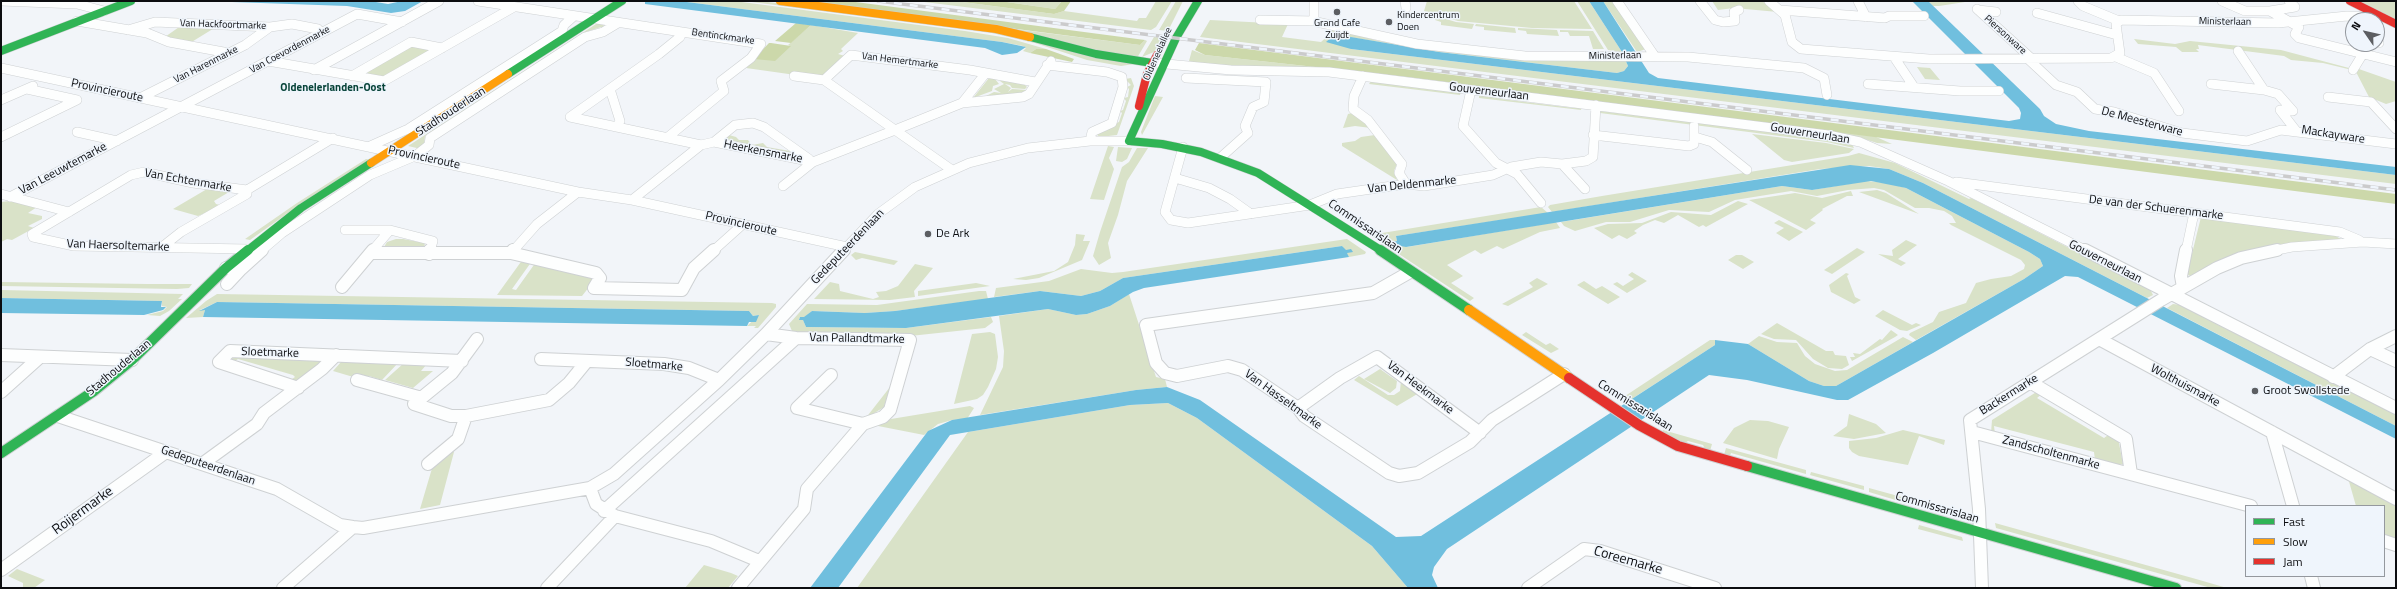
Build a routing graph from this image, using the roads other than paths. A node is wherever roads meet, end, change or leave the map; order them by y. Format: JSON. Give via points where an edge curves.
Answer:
{"nodes":[{"id":1,"x":132,"y":1,"type":"edge"},
{"id":2,"x":439,"y":1,"type":"edge"},
{"id":3,"x":478,"y":1,"type":"edge"},
{"id":4,"x":622,"y":1,"type":"edge"},
{"id":5,"x":780,"y":1,"type":"edge"},
{"id":6,"x":1186,"y":1,"type":"edge"},
{"id":7,"x":1198,"y":1,"type":"edge"},
{"id":8,"x":1314,"y":1,"type":"edge"},
{"id":9,"x":1617,"y":1,"type":"edge"},
{"id":10,"x":1700,"y":1,"type":"edge"},
{"id":11,"x":1769,"y":1,"type":"edge"},
{"id":12,"x":1858,"y":1,"type":"edge"},
{"id":13,"x":2078,"y":1,"type":"edge"},
{"id":14,"x":2222,"y":1,"type":"edge"},
{"id":15,"x":2289,"y":1,"type":"edge"},
{"id":16,"x":2350,"y":1,"type":"edge"},
{"id":17,"x":1,"y":2,"type":"edge"},
{"id":18,"x":514,"y":7,"type":"junction"},
{"id":19,"x":1740,"y":10,"type":"dead end"},
{"id":20,"x":1780,"y":10,"type":"junction"},
{"id":21,"x":104,"y":11,"type":"junction"},
{"id":22,"x":2270,"y":11,"type":"junction"},
{"id":23,"x":2370,"y":11,"type":"joint"},
{"id":24,"x":1996,"y":12,"type":"dead end"},
{"id":25,"x":2365,"y":12,"type":"edge"},
{"id":26,"x":2037,"y":13,"type":"dead end"},
{"id":27,"x":1924,"y":16,"type":"dead end"},
{"id":28,"x":2345,"y":16,"type":"edge"},
{"id":29,"x":573,"y":17,"type":"junction"},
{"id":30,"x":1866,"y":17,"type":"junction"},
{"id":31,"x":2385,"y":18,"type":"edge"},
{"id":32,"x":594,"y":20,"type":"junction"},
{"id":33,"x":1260,"y":20,"type":"dead end"},
{"id":34,"x":77,"y":21,"type":"junction"},
{"id":35,"x":1316,"y":21,"type":"junction"},
{"id":36,"x":2120,"y":21,"type":"junction"},
{"id":37,"x":2291,"y":21,"type":"junction"},
{"id":38,"x":402,"y":22,"type":"junction"},
{"id":39,"x":618,"y":23,"type":"junction"},
{"id":40,"x":2396,"y":24,"type":"edge"},
{"id":41,"x":270,"y":27,"type":"junction"},
{"id":42,"x":318,"y":29,"type":"dead end"},
{"id":43,"x":128,"y":30,"type":"junction"},
{"id":44,"x":682,"y":32,"type":"junction"},
{"id":45,"x":2117,"y":35,"type":"junction"},
{"id":46,"x":442,"y":48,"type":"junction"},
{"id":47,"x":1801,"y":49,"type":"junction"},
{"id":48,"x":1,"y":51,"type":"edge"},
{"id":49,"x":2238,"y":51,"type":"dead end"},
{"id":50,"x":229,"y":53,"type":"junction"},
{"id":51,"x":2361,"y":54,"type":"junction"},
{"id":52,"x":1654,"y":56,"type":"junction"},
{"id":53,"x":1894,"y":57,"type":"junction"},
{"id":54,"x":2116,"y":57,"type":"junction"},
{"id":55,"x":2030,"y":59,"type":"junction"},
{"id":56,"x":268,"y":61,"type":"junction"},
{"id":57,"x":2396,"y":62,"type":"edge"},
{"id":58,"x":1152,"y":63,"type":"junction"},
{"id":59,"x":1165,"y":64,"type":"junction"},
{"id":60,"x":1,"y":68,"type":"edge"},
{"id":61,"x":1804,"y":68,"type":"junction"},
{"id":62,"x":314,"y":70,"type":"junction"},
{"id":63,"x":2353,"y":70,"type":"dead end"},
{"id":64,"x":985,"y":74,"type":"junction"},
{"id":65,"x":794,"y":76,"type":"dead end"},
{"id":66,"x":1363,"y":76,"type":"junction"},
{"id":67,"x":351,"y":77,"type":"junction"},
{"id":68,"x":49,"y":78,"type":"junction"},
{"id":69,"x":1186,"y":78,"type":"dead end"},
{"id":70,"x":824,"y":80,"type":"junction"},
{"id":71,"x":1035,"y":82,"type":"junction"},
{"id":72,"x":1868,"y":84,"type":"dead end"},
{"id":73,"x":2211,"y":84,"type":"dead end"},
{"id":74,"x":1914,"y":87,"type":"junction"},
{"id":75,"x":27,"y":89,"type":"junction"},
{"id":76,"x":610,"y":89,"type":"junction"},
{"id":77,"x":1471,"y":90,"type":"junction"},
{"id":78,"x":2264,"y":90,"type":"junction"},
{"id":79,"x":1999,"y":91,"type":"dead end"},
{"id":80,"x":1827,"y":95,"type":"dead end"},
{"id":81,"x":2328,"y":97,"type":"dead end"},
{"id":82,"x":140,"y":98,"type":"junction"},
{"id":83,"x":1,"y":100,"type":"edge"},
{"id":84,"x":962,"y":103,"type":"junction"},
{"id":85,"x":1596,"y":105,"type":"junction"},
{"id":86,"x":182,"y":106,"type":"junction"},
{"id":87,"x":2179,"y":111,"type":"dead end"},
{"id":88,"x":1139,"y":116,"type":"junction"},
{"id":89,"x":1694,"y":126,"type":"dead end"},
{"id":90,"x":617,"y":127,"type":"junction"},
{"id":91,"x":2396,"y":129,"type":"edge"},
{"id":92,"x":894,"y":130,"type":"junction"},
{"id":93,"x":77,"y":132,"type":"dead end"},
{"id":94,"x":2297,"y":132,"type":"junction"},
{"id":95,"x":1593,"y":135,"type":"junction"},
{"id":96,"x":1,"y":137,"type":"edge"},
{"id":97,"x":668,"y":137,"type":"junction"},
{"id":98,"x":1694,"y":137,"type":"junction"},
{"id":99,"x":333,"y":138,"type":"junction"},
{"id":100,"x":1090,"y":140,"type":"junction"},
{"id":101,"x":117,"y":141,"type":"junction"},
{"id":102,"x":1129,"y":141,"type":"junction"},
{"id":103,"x":714,"y":142,"type":"junction"},
{"id":104,"x":2396,"y":144,"type":"edge"},
{"id":105,"x":701,"y":145,"type":"junction"},
{"id":106,"x":370,"y":146,"type":"junction"},
{"id":107,"x":1182,"y":147,"type":"junction"},
{"id":108,"x":391,"y":151,"type":"junction"},
{"id":109,"x":415,"y":156,"type":"junction"},
{"id":110,"x":1220,"y":158,"type":"junction"},
{"id":111,"x":813,"y":162,"type":"junction"},
{"id":112,"x":1562,"y":164,"type":"junction"},
{"id":113,"x":1507,"y":169,"type":"junction"},
{"id":114,"x":952,"y":170,"type":"junction"},
{"id":115,"x":1747,"y":170,"type":"dead end"},
{"id":116,"x":1175,"y":178,"type":"junction"},
{"id":117,"x":1948,"y":181,"type":"junction"},
{"id":118,"x":1406,"y":184,"type":"junction"},
{"id":119,"x":783,"y":186,"type":"dead end"},
{"id":120,"x":1585,"y":189,"type":"dead end"},
{"id":121,"x":247,"y":190,"type":"junction"},
{"id":122,"x":578,"y":192,"type":"junction"},
{"id":123,"x":5,"y":195,"type":"edge"},
{"id":124,"x":632,"y":200,"type":"junction"},
{"id":125,"x":1541,"y":203,"type":"dead end"},
{"id":126,"x":1310,"y":205,"type":"junction"},
{"id":127,"x":69,"y":212,"type":"junction"},
{"id":128,"x":2194,"y":213,"type":"junction"},
{"id":129,"x":1251,"y":214,"type":"junction"},
{"id":130,"x":742,"y":225,"type":"junction"},
{"id":131,"x":345,"y":230,"type":"dead end"},
{"id":132,"x":390,"y":230,"type":"junction"},
{"id":133,"x":2363,"y":242,"type":"junction"},
{"id":134,"x":2396,"y":244,"type":"edge"},
{"id":135,"x":162,"y":247,"type":"junction"},
{"id":136,"x":847,"y":247,"type":"junction"},
{"id":137,"x":248,"y":249,"type":"junction"},
{"id":138,"x":371,"y":253,"type":"junction"},
{"id":139,"x":511,"y":253,"type":"junction"},
{"id":140,"x":430,"y":254,"type":"junction"},
{"id":141,"x":226,"y":268,"type":"junction"},
{"id":142,"x":241,"y":269,"type":"junction"},
{"id":143,"x":1410,"y":272,"type":"junction"},
{"id":144,"x":227,"y":284,"type":"dead end"},
{"id":145,"x":342,"y":287,"type":"dead end"},
{"id":146,"x":2183,"y":287,"type":"junction"},
{"id":147,"x":2166,"y":298,"type":"junction"},
{"id":148,"x":766,"y":334,"type":"junction"},
{"id":149,"x":2396,"y":336,"type":"edge"},
{"id":150,"x":796,"y":338,"type":"junction"},
{"id":151,"x":477,"y":339,"type":"dead end"},
{"id":152,"x":2099,"y":339,"type":"junction"},
{"id":153,"x":2370,"y":349,"type":"junction"},
{"id":154,"x":1,"y":355,"type":"edge"},
{"id":155,"x":336,"y":355,"type":"junction"},
{"id":156,"x":40,"y":357,"type":"junction"},
{"id":157,"x":541,"y":359,"type":"dead end"},
{"id":158,"x":132,"y":360,"type":"junction"},
{"id":159,"x":462,"y":360,"type":"junction"},
{"id":160,"x":587,"y":361,"type":"junction"},
{"id":161,"x":2396,"y":361,"type":"edge"},
{"id":162,"x":1564,"y":374,"type":"junction"},
{"id":163,"x":831,"y":375,"type":"dead end"},
{"id":164,"x":2333,"y":377,"type":"junction"},
{"id":165,"x":357,"y":380,"type":"dead end"},
{"id":166,"x":719,"y":380,"type":"junction"},
{"id":167,"x":2030,"y":382,"type":"junction"},
{"id":168,"x":298,"y":388,"type":"junction"},
{"id":169,"x":1,"y":392,"type":"edge"},
{"id":170,"x":422,"y":398,"type":"junction"},
{"id":171,"x":1298,"y":408,"type":"junction"},
{"id":172,"x":2396,"y":408,"type":"edge"},
{"id":173,"x":58,"y":416,"type":"junction"},
{"id":174,"x":466,"y":416,"type":"junction"},
{"id":175,"x":863,"y":424,"type":"junction"},
{"id":176,"x":1972,"y":432,"type":"junction"},
{"id":177,"x":2272,"y":432,"type":"junction"},
{"id":178,"x":1480,"y":433,"type":"junction"},
{"id":179,"x":166,"y":452,"type":"junction"},
{"id":180,"x":1,"y":453,"type":"edge"},
{"id":181,"x":202,"y":464,"type":"junction"},
{"id":182,"x":428,"y":464,"type":"dead end"},
{"id":183,"x":2131,"y":474,"type":"junction"},
{"id":184,"x":590,"y":488,"type":"junction"},
{"id":185,"x":2396,"y":499,"type":"edge"},
{"id":186,"x":2247,"y":505,"type":"edge"},
{"id":187,"x":2293,"y":505,"type":"edge"},
{"id":188,"x":610,"y":513,"type":"junction"},
{"id":189,"x":352,"y":527,"type":"junction"},
{"id":190,"x":1980,"y":532,"type":"junction"},
{"id":191,"x":2385,"y":542,"type":"edge"},
{"id":192,"x":2396,"y":545,"type":"edge"},
{"id":193,"x":760,"y":561,"type":"junction"},
{"id":194,"x":1,"y":570,"type":"edge"},
{"id":195,"x":2311,"y":577,"type":"edge"},
{"id":196,"x":283,"y":588,"type":"edge"},
{"id":197,"x":547,"y":588,"type":"edge"},
{"id":198,"x":738,"y":588,"type":"edge"},
{"id":199,"x":1528,"y":588,"type":"edge"},
{"id":200,"x":1715,"y":588,"type":"edge"},
{"id":201,"x":1982,"y":588,"type":"edge"},
{"id":202,"x":2176,"y":588,"type":"edge"},
{"id":203,"x":2314,"y":588,"type":"edge"}],
"edges":[{"from":1,"to":21,"type":"street"},
{"from":2,"to":38,"type":"street"},
{"from":3,"to":18,"type":"street"},
{"from":4,"to":32,"type":"street","name":"Stadhouderlaan"},
{"from":5,"to":58,"type":"street","via":[[996,29],[1096,54]]},
{"from":6,"to":58,"type":"street","name":"Oldeneelallee"},
{"from":7,"to":59,"type":"street","name":"Oldeneelallee"},
{"from":8,"to":35,"type":"street"},
{"from":9,"to":52,"type":"street"},
{"from":10,"to":19,"type":"street","via":[[1715,20],[1723,22],[1735,21],[1734,12]]},
{"from":11,"to":20,"type":"street"},
{"from":12,"to":30,"type":"street"},
{"from":13,"to":36,"type":"street","via":[[2083,6]]},
{"from":14,"to":22,"type":"street","via":[[2245,11]]},
{"from":15,"to":22,"type":"street","via":[[2295,7]]},
{"from":16,"to":23,"type":"street"},
{"from":17,"to":21,"type":"street","via":[[77,4]]},
{"from":18,"to":29,"type":"street"},
{"from":18,"to":46,"type":"street"},
{"from":20,"to":30,"type":"street"},
{"from":20,"to":47,"type":"street","via":[[1785,15],[1792,42]]},
{"from":21,"to":34,"type":"street"},
{"from":22,"to":37,"type":"street"},
{"from":23,"to":25,"type":"street","name":"Ministerlaan"},
{"from":24,"to":55,"type":"street","name":"Piersonware","via":[[1977,10]]},
{"from":26,"to":45,"type":"street"},
{"from":27,"to":30,"type":"street"},
{"from":28,"to":37,"type":"street","name":"Ministerlaan"},
{"from":29,"to":32,"type":"street"},
{"from":29,"to":106,"type":"street","name":"Stadhouderlaan","via":[[564,25],[562,31],[408,128],[382,138]]},
{"from":31,"to":40,"type":"street"},
{"from":32,"to":39,"type":"street","name":"Bentinckmarke"},
{"from":32,"to":108,"type":"street","name":"Stadhouderlaan"},
{"from":33,"to":35,"type":"street","name":"Ministerlaan"},
{"from":34,"to":43,"type":"street","name":"Van Hackfoortmarke"},
{"from":34,"to":48,"type":"street"},
{"from":35,"to":52,"type":"street","name":"Ministerlaan","via":[[1425,45],[1525,56]]},
{"from":36,"to":37,"type":"street","name":"Ministerlaan"},
{"from":36,"to":45,"type":"street","via":[[2116,24]]},
{"from":37,"to":51,"type":"street","via":[[2299,27],[2295,34],[2299,38]]},
{"from":38,"to":56,"type":"street","name":"Van Coevordenmarke","via":[[357,14]]},
{"from":38,"to":62,"type":"street"},
{"from":39,"to":44,"type":"street","name":"Bentinckmarke"},
{"from":39,"to":109,"type":"street","name":"Stadhouderlaan","via":[[603,32],[585,37],[430,138],[429,146]]},
{"from":41,"to":42,"type":"street","name":"Van Hackfoortmarke","via":[[292,24]]},
{"from":41,"to":43,"type":"street","name":"Van Hackfoortmarke","via":[[155,22]]},
{"from":41,"to":50,"type":"street","name":"Van Harenmarke"},
{"from":43,"to":50,"type":"street","name":"Van Hackfoortmarke","via":[[147,33],[169,42]]},
{"from":44,"to":76,"type":"street","via":[[680,37]]},
{"from":44,"to":97,"type":"street","name":"Bentinckmarke","via":[[759,42],[761,47],[721,81],[724,90]]},
{"from":45,"to":54,"type":"street","via":[[2120,53]]},
{"from":46,"to":67,"type":"street","via":[[384,81]]},
{"from":46,"to":67,"type":"street","via":[[411,42]]},
{"from":47,"to":53,"type":"street"},
{"from":47,"to":61,"type":"street"},
{"from":49,"to":78,"type":"street"},
{"from":50,"to":82,"type":"street","name":"Van Harenmarke"},
{"from":51,"to":57,"type":"street"},
{"from":51,"to":63,"type":"street"},
{"from":52,"to":61,"type":"street","name":"Ministerlaan"},
{"from":53,"to":55,"type":"street"},
{"from":53,"to":74,"type":"street"},
{"from":54,"to":55,"type":"street"},
{"from":54,"to":87,"type":"street","via":[[2154,73]]},
{"from":55,"to":94,"type":"street","name":"De Meesterware","via":[[2056,85],[2077,92],[2095,109],[2114,112],[2182,133],[2247,141],[2281,130]]},
{"from":56,"to":62,"type":"street"},
{"from":56,"to":86,"type":"street","name":"Van Coevordenmarke"},
{"from":58,"to":59,"type":"street","name":"Gouverneurlaan"},
{"from":58,"to":88,"type":"street","name":"Oldeneelallee","via":[[1139,102]]},
{"from":59,"to":66,"type":"street","name":"Gouverneurlaan"},
{"from":59,"to":88,"type":"street","name":"Oldeneelallee","via":[[1148,105]]},
{"from":60,"to":68,"type":"street","name":"Provincieroute"},
{"from":61,"to":80,"type":"street","via":[[1824,78]]},
{"from":62,"to":67,"type":"street"},
{"from":64,"to":70,"type":"street","name":"Van Hemertmarke","via":[[851,55]]},
{"from":64,"to":71,"type":"street","name":"Van Hemertmarke"},
{"from":64,"to":84,"type":"street"},
{"from":65,"to":70,"type":"street"},
{"from":66,"to":77,"type":"street","name":"Gouverneurlaan"},
{"from":66,"to":118,"type":"street","via":[[1354,96],[1352,109],[1368,120],[1402,164],[1399,173]]},
{"from":68,"to":75,"type":"street"},
{"from":68,"to":82,"type":"street","name":"Provincieroute"},
{"from":69,"to":110,"type":"street","via":[[1266,82],[1264,102],[1253,107],[1244,126],[1248,133]]},
{"from":70,"to":92,"type":"street"},
{"from":71,"to":84,"type":"street","via":[[1029,94],[1023,96]]},
{"from":71,"to":100,"type":"street","via":[[1049,63],[1107,72],[1122,77],[1123,87],[1112,123],[1092,132]]},
{"from":72,"to":74,"type":"street"},
{"from":73,"to":78,"type":"street","name":"Mackayware"},
{"from":74,"to":79,"type":"street"},
{"from":75,"to":83,"type":"street"},
{"from":75,"to":96,"type":"street","via":[[77,100]]},
{"from":76,"to":90,"type":"street","via":[[620,121]]},
{"from":76,"to":90,"type":"street","via":[[570,117]]},
{"from":77,"to":85,"type":"street","name":"Gouverneurlaan"},
{"from":77,"to":113,"type":"street","via":[[1464,126],[1496,163]]},
{"from":78,"to":94,"type":"street","name":"Mackayware","via":[[2278,94],[2293,111],[2280,110]]},
{"from":81,"to":91,"type":"street","via":[[2371,102]]},
{"from":82,"to":86,"type":"street","name":"Provincieroute"},
{"from":84,"to":92,"type":"street"},
{"from":85,"to":95,"type":"street"},
{"from":85,"to":117,"type":"street","name":"Gouverneurlaan","via":[[1828,135],[1876,148]]},
{"from":86,"to":99,"type":"street","name":"Provincieroute"},
{"from":86,"to":101,"type":"street","name":"Van Leeuwtemarke"},
{"from":88,"to":102,"type":"street","name":"Oldeneelallee"},
{"from":89,"to":98,"type":"street"},
{"from":90,"to":97,"type":"street"},
{"from":92,"to":111,"type":"street","name":"Heerkensmarke"},
{"from":92,"to":114,"type":"street"},
{"from":93,"to":101,"type":"street","name":"Van Leeuwtemarke"},
{"from":94,"to":104,"type":"street","name":"Mackayware"},
{"from":95,"to":98,"type":"street","via":[[1685,146],[1694,144]]},
{"from":95,"to":112,"type":"street","name":"Van Deldenmarke","via":[[1593,157],[1590,160]]},
{"from":97,"to":105,"type":"street"},
{"from":98,"to":115,"type":"street","via":[[1712,142]]},
{"from":99,"to":106,"type":"street","name":"Provincieroute"},
{"from":99,"to":121,"type":"street","name":"Van Echtenmarke"},
{"from":100,"to":102,"type":"street","name":"Gedeputeerdenlaan"},
{"from":100,"to":114,"type":"street","name":"Gedeputeerdenlaan","via":[[990,156]]},
{"from":101,"to":123,"type":"street","name":"Van Leeuwtemarke"},
{"from":102,"to":107,"type":"street","name":"Commissarislaan"},
{"from":103,"to":105,"type":"street","name":"Heerkensmarke"},
{"from":103,"to":111,"type":"street","name":"Heerkensmarke"},
{"from":103,"to":111,"type":"street","name":"Heerkensmarke","via":[[735,125],[753,123],[764,127]]},
{"from":105,"to":124,"type":"street","name":"Heerkensmarke"},
{"from":106,"to":108,"type":"street","name":"Provincieroute"},
{"from":107,"to":110,"type":"street","name":"Commissarislaan"},
{"from":107,"to":116,"type":"street"},
{"from":108,"to":109,"type":"street","name":"Provincieroute"},
{"from":108,"to":137,"type":"street","name":"Stadhouderlaan","via":[[301,208]]},
{"from":109,"to":122,"type":"street","name":"Provincieroute"},
{"from":109,"to":142,"type":"street","name":"Stadhouderlaan","via":[[370,175],[282,233]]},
{"from":110,"to":126,"type":"street","name":"Commissarislaan","via":[[1258,173]]},
{"from":111,"to":119,"type":"street","name":"Heerkensmarke"},
{"from":112,"to":113,"type":"street","name":"Van Deldenmarke","via":[[1541,162]]},
{"from":112,"to":120,"type":"street"},
{"from":113,"to":118,"type":"street","name":"Van Deldenmarke","via":[[1493,175],[1424,186]]},
{"from":113,"to":125,"type":"street","via":[[1517,174]]},
{"from":114,"to":136,"type":"street","name":"Gedeputeerdenlaan","via":[[915,187],[878,214]]},
{"from":116,"to":129,"type":"street","via":[[1209,188]]},
{"from":116,"to":129,"type":"street","name":"Van Deldenmarke","via":[[1165,212],[1171,220],[1188,223]]},
{"from":117,"to":128,"type":"street","name":"De van der Schuerenmarke"},
{"from":117,"to":147,"type":"street","name":"Gouverneurlaan"},
{"from":118,"to":126,"type":"street","name":"Van Deldenmarke","via":[[1337,194]]},
{"from":121,"to":127,"type":"street","name":"Van Echtenmarke","via":[[193,183],[144,172],[109,187],[105,192]]},
{"from":121,"to":135,"type":"street","name":"Van Echtenmarke","via":[[247,194],[181,232]]},
{"from":122,"to":124,"type":"street","name":"Provincieroute"},
{"from":122,"to":139,"type":"street","via":[[537,224]]},
{"from":123,"to":127,"type":"street"},
{"from":124,"to":130,"type":"street","name":"Provincieroute"},
{"from":126,"to":129,"type":"street","name":"Van Deldenmarke"},
{"from":126,"to":143,"type":"street","name":"Commissarislaan"},
{"from":127,"to":135,"type":"street","name":"Van Haersoltemarke","via":[[39,228],[32,234],[33,237],[74,246]]},
{"from":128,"to":133,"type":"street","name":"De van der Schuerenmarke","via":[[2340,232]]},
{"from":128,"to":146,"type":"street","via":[[2181,276]]},
{"from":130,"to":136,"type":"street","name":"Provincieroute"},
{"from":130,"to":139,"type":"street","via":[[694,268],[682,290],[594,288],[600,278],[596,273]]},
{"from":131,"to":132,"type":"street"},
{"from":132,"to":138,"type":"street"},
{"from":132,"to":140,"type":"street","via":[[433,240]]},
{"from":133,"to":134,"type":"street","name":"De van der Schuerenmarke"},
{"from":133,"to":146,"type":"street","name":"De van der Schuerenmarke","via":[[2292,247],[2241,258]]},
{"from":135,"to":137,"type":"street","name":"Van Haersoltemarke"},
{"from":136,"to":148,"type":"street","name":"Gedeputeerdenlaan"},
{"from":137,"to":141,"type":"street","name":"Stadhouderlaan"},
{"from":138,"to":140,"type":"street"},
{"from":138,"to":145,"type":"street"},
{"from":139,"to":140,"type":"street"},
{"from":141,"to":142,"type":"street"},
{"from":141,"to":158,"type":"street","name":"Stadhouderlaan"},
{"from":142,"to":144,"type":"street","name":"Stadhouderlaan"},
{"from":143,"to":162,"type":"street","name":"Commissarislaan"},
{"from":143,"to":171,"type":"street","name":"Van Hasseltmarke","via":[[1373,293],[1146,325],[1158,368],[1165,373],[1177,376],[1235,367],[1253,376]]},
{"from":146,"to":147,"type":"street","name":"De van der Schuerenmarke"},
{"from":147,"to":152,"type":"street","name":"Backermarke"},
{"from":147,"to":164,"type":"street","name":"Gouverneurlaan"},
{"from":148,"to":150,"type":"street"},
{"from":148,"to":166,"type":"street","name":"Gedeputeerdenlaan"},
{"from":149,"to":153,"type":"street"},
{"from":150,"to":175,"type":"street","name":"Van Pallandtmarke","via":[[910,340],[890,410],[883,417]]},
{"from":150,"to":188,"type":"street"},
{"from":151,"to":159,"type":"street"},
{"from":152,"to":167,"type":"street","name":"Backermarke"},
{"from":152,"to":177,"type":"street","name":"Wolthuismarke"},
{"from":153,"to":161,"type":"street"},
{"from":153,"to":164,"type":"street"},
{"from":154,"to":156,"type":"street"},
{"from":155,"to":159,"type":"street","name":"Sloetmarke"},
{"from":155,"to":168,"type":"street"},
{"from":155,"to":168,"type":"street","name":"Sloetmarke","via":[[230,351],[219,362]]},
{"from":156,"to":158,"type":"street"},
{"from":156,"to":169,"type":"street"},
{"from":157,"to":160,"type":"street","name":"Sloetmarke"},
{"from":158,"to":173,"type":"street","name":"Stadhouderlaan"},
{"from":159,"to":170,"type":"street","via":[[452,373]]},
{"from":160,"to":166,"type":"street","name":"Sloetmarke","via":[[664,364],[689,368]]},
{"from":160,"to":174,"type":"street","via":[[569,383],[549,400]]},
{"from":162,"to":178,"type":"street","name":"Van Hasseltmarke","via":[[1492,420]]},
{"from":162,"to":190,"type":"street","name":"Commissarislaan","via":[[1640,425],[1678,446]]},
{"from":163,"to":175,"type":"street","via":[[797,408]]},
{"from":164,"to":172,"type":"street","name":"Gouverneurlaan"},
{"from":165,"to":170,"type":"street"},
{"from":166,"to":184,"type":"street","name":"Gedeputeerdenlaan","via":[[614,474]]},
{"from":167,"to":176,"type":"street","name":"Backermarke","via":[[1970,420]]},
{"from":167,"to":183,"type":"street","via":[[2126,439]]},
{"from":168,"to":181,"type":"street","via":[[264,413],[256,424]]},
{"from":170,"to":174,"type":"street","via":[[414,404],[451,416]]},
{"from":171,"to":178,"type":"street","name":"Van Hasseltmarke","via":[[1304,416],[1389,473],[1399,476],[1418,473],[1470,442]]},
{"from":171,"to":178,"type":"street","name":"Van Heekmarke","via":[[1377,356]]},
{"from":173,"to":179,"type":"street","name":"Gedeputeerdenlaan"},
{"from":173,"to":180,"type":"street","name":"Stadhouderlaan"},
{"from":174,"to":182,"type":"street","via":[[458,439]]},
{"from":175,"to":193,"type":"street","name":"Van Pallandtmarke","via":[[807,489],[804,509]]},
{"from":176,"to":183,"type":"street","name":"Zandscholtenmarke"},
{"from":176,"to":190,"type":"street","name":"Backermarke"},
{"from":177,"to":185,"type":"street","name":"Wolthuismarke"},
{"from":177,"to":187,"type":"street"},
{"from":179,"to":181,"type":"street","name":"Gedeputeerdenlaan"},
{"from":179,"to":194,"type":"street","name":"Roijermarke"},
{"from":181,"to":189,"type":"street","name":"Gedeputeerdenlaan","via":[[277,489],[340,525]]},
{"from":183,"to":186,"type":"street","name":"Zandscholtenmarke"},
{"from":184,"to":188,"type":"street","via":[[596,504]]},
{"from":184,"to":189,"type":"street","name":"Gedeputeerdenlaan","via":[[363,528]]},
{"from":188,"to":193,"type":"street","via":[[711,541]]},
{"from":188,"to":197,"type":"street"},
{"from":189,"to":196,"type":"street"},
{"from":190,"to":201,"type":"street","name":"Backermarke"},
{"from":190,"to":202,"type":"street","name":"Commissarislaan"},
{"from":191,"to":192,"type":"street"},
{"from":193,"to":198,"type":"street","name":"Van Pallandtmarke"},
{"from":195,"to":203,"type":"street"},
{"from":199,"to":200,"type":"street","name":"Coreemarke","via":[[1584,549]]}]}
